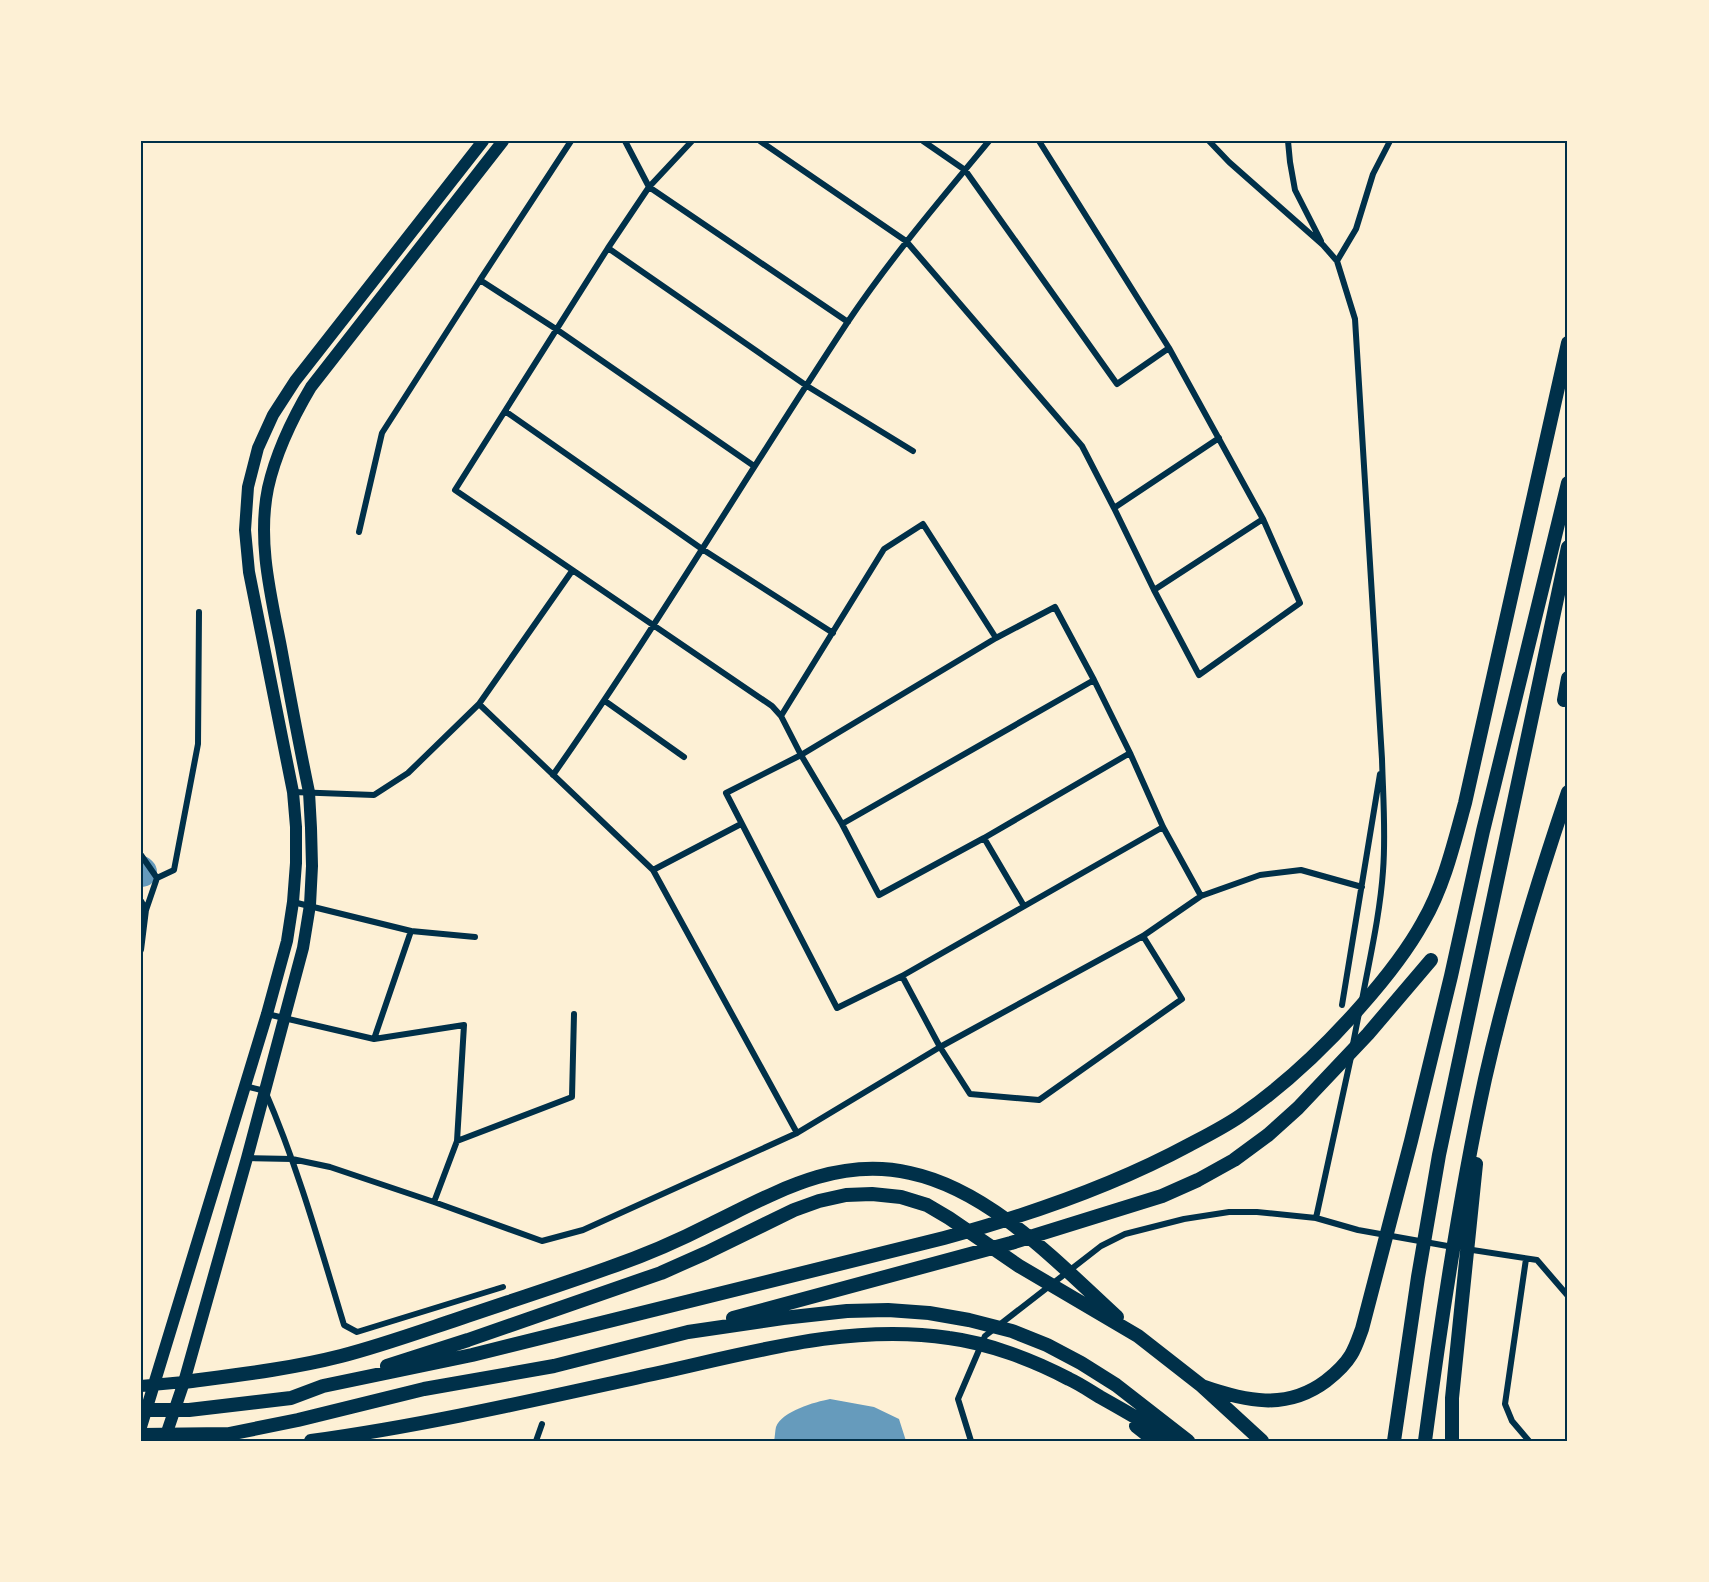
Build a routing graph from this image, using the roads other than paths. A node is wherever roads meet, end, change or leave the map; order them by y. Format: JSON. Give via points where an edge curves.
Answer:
{"nodes":[{"id":1,"x":483,"y":141,"type":"edge"},
{"id":2,"x":503,"y":141,"type":"edge"},
{"id":3,"x":571,"y":141,"type":"edge"},
{"id":4,"x":625,"y":141,"type":"edge"},
{"id":5,"x":692,"y":141,"type":"edge"},
{"id":6,"x":760,"y":141,"type":"edge"},
{"id":7,"x":923,"y":141,"type":"edge"},
{"id":8,"x":989,"y":141,"type":"edge"},
{"id":9,"x":1038,"y":141,"type":"edge"},
{"id":10,"x":1209,"y":141,"type":"edge"},
{"id":11,"x":1288,"y":141,"type":"edge"},
{"id":12,"x":1390,"y":141,"type":"edge"},
{"id":13,"x":965,"y":170,"type":"junction"},
{"id":14,"x":650,"y":187,"type":"junction"},
{"id":15,"x":906,"y":241,"type":"junction"},
{"id":16,"x":1323,"y":245,"type":"junction"},
{"id":17,"x":608,"y":248,"type":"junction"},
{"id":18,"x":1336,"y":261,"type":"junction"},
{"id":19,"x":480,"y":280,"type":"junction"},
{"id":20,"x":848,"y":322,"type":"junction"},
{"id":21,"x":556,"y":329,"type":"junction"},
{"id":22,"x":1568,"y":343,"type":"edge"},
{"id":23,"x":1169,"y":348,"type":"junction"},
{"id":24,"x":807,"y":386,"type":"junction"},
{"id":25,"x":505,"y":411,"type":"junction"},
{"id":26,"x":1219,"y":438,"type":"junction"},
{"id":27,"x":913,"y":451,"type":"dead end"},
{"id":28,"x":754,"y":466,"type":"junction"},
{"id":29,"x":1568,"y":483,"type":"edge"},
{"id":30,"x":1114,"y":508,"type":"junction"},
{"id":31,"x":1263,"y":519,"type":"junction"},
{"id":32,"x":359,"y":532,"type":"dead end"},
{"id":33,"x":1568,"y":547,"type":"edge"},
{"id":34,"x":702,"y":549,"type":"junction"},
{"id":35,"x":572,"y":571,"type":"junction"},
{"id":36,"x":1154,"y":590,"type":"junction"},
{"id":37,"x":199,"y":612,"type":"dead end"},
{"id":38,"x":653,"y":624,"type":"junction"},
{"id":39,"x":833,"y":633,"type":"junction"},
{"id":40,"x":996,"y":638,"type":"junction"},
{"id":41,"x":1568,"y":678,"type":"edge"},
{"id":42,"x":1094,"y":680,"type":"junction"},
{"id":43,"x":1564,"y":700,"type":"dead end"},
{"id":44,"x":605,"y":701,"type":"junction"},
{"id":45,"x":479,"y":704,"type":"junction"},
{"id":46,"x":781,"y":716,"type":"junction"},
{"id":47,"x":1130,"y":753,"type":"junction"},
{"id":48,"x":801,"y":755,"type":"junction"},
{"id":49,"x":684,"y":757,"type":"dead end"},
{"id":50,"x":1382,"y":759,"type":"junction"},
{"id":51,"x":553,"y":775,"type":"junction"},
{"id":52,"x":293,"y":792,"type":"junction"},
{"id":53,"x":309,"y":792,"type":"junction"},
{"id":54,"x":1568,"y":792,"type":"edge"},
{"id":55,"x":741,"y":824,"type":"junction"},
{"id":56,"x":842,"y":824,"type":"junction"},
{"id":57,"x":1163,"y":827,"type":"junction"},
{"id":58,"x":984,"y":838,"type":"junction"},
{"id":59,"x":141,"y":855,"type":"edge"},
{"id":60,"x":653,"y":870,"type":"junction"},
{"id":61,"x":157,"y":878,"type":"junction"},
{"id":62,"x":1362,"y":887,"type":"junction"},
{"id":63,"x":1201,"y":896,"type":"junction"},
{"id":64,"x":141,"y":901,"type":"edge"},
{"id":65,"x":293,"y":902,"type":"junction"},
{"id":66,"x":310,"y":905,"type":"junction"},
{"id":67,"x":1024,"y":906,"type":"junction"},
{"id":68,"x":146,"y":910,"type":"junction"},
{"id":69,"x":411,"y":931,"type":"junction"},
{"id":70,"x":1143,"y":936,"type":"junction"},
{"id":71,"x":475,"y":937,"type":"dead end"},
{"id":72,"x":141,"y":950,"type":"edge"},
{"id":73,"x":1431,"y":960,"type":"dead end"},
{"id":74,"x":902,"y":976,"type":"junction"},
{"id":75,"x":1342,"y":1005,"type":"dead end"},
{"id":76,"x":267,"y":1014,"type":"junction"},
{"id":77,"x":574,"y":1014,"type":"dead end"},
{"id":78,"x":285,"y":1017,"type":"junction"},
{"id":79,"x":374,"y":1039,"type":"junction"},
{"id":80,"x":940,"y":1047,"type":"junction"},
{"id":81,"x":1485,"y":1078,"type":"junction"},
{"id":82,"x":245,"y":1086,"type":"junction"},
{"id":83,"x":265,"y":1091,"type":"junction"},
{"id":84,"x":797,"y":1133,"type":"junction"},
{"id":85,"x":457,"y":1141,"type":"junction"},
{"id":86,"x":247,"y":1158,"type":"junction"},
{"id":87,"x":292,"y":1159,"type":"junction"},
{"id":88,"x":434,"y":1202,"type":"junction"},
{"id":89,"x":1316,"y":1218,"type":"junction"},
{"id":90,"x":1526,"y":1259,"type":"junction"},
{"id":91,"x":503,"y":1287,"type":"dead end"},
{"id":92,"x":1568,"y":1296,"type":"edge"},
{"id":93,"x":1137,"y":1336,"type":"junction"},
{"id":94,"x":554,"y":1366,"type":"junction"},
{"id":95,"x":184,"y":1382,"type":"junction"},
{"id":96,"x":155,"y":1384,"type":"junction"},
{"id":97,"x":141,"y":1386,"type":"edge"},
{"id":98,"x":322,"y":1386,"type":"junction"},
{"id":99,"x":1202,"y":1386,"type":"junction"},
{"id":100,"x":1100,"y":1397,"type":"junction"},
{"id":101,"x":141,"y":1410,"type":"edge"},
{"id":102,"x":542,"y":1424,"type":"dead end"},
{"id":103,"x":141,"y":1427,"type":"edge"},
{"id":104,"x":141,"y":1435,"type":"edge"},
{"id":105,"x":164,"y":1441,"type":"edge"},
{"id":106,"x":311,"y":1441,"type":"edge"},
{"id":107,"x":536,"y":1441,"type":"edge"},
{"id":108,"x":971,"y":1441,"type":"edge"},
{"id":109,"x":1155,"y":1441,"type":"edge"},
{"id":110,"x":1174,"y":1441,"type":"edge"},
{"id":111,"x":1188,"y":1441,"type":"edge"},
{"id":112,"x":1262,"y":1441,"type":"edge"},
{"id":113,"x":1394,"y":1441,"type":"edge"},
{"id":114,"x":1425,"y":1441,"type":"edge"},
{"id":115,"x":1452,"y":1441,"type":"edge"},
{"id":116,"x":1529,"y":1441,"type":"edge"}],
"edges":[{"from":1,"to":52,"type":"highway","via":[[295,381],[273,414],[258,448],[248,487],[245,530],[249,572]]},
{"from":2,"to":53,"type":"highway","via":[[311,387],[279,450],[268,489],[264,531],[268,578]]},
{"from":3,"to":19,"type":"street"},
{"from":4,"to":14,"type":"street"},
{"from":5,"to":14,"type":"street"},
{"from":6,"to":15,"type":"street"},
{"from":7,"to":13,"type":"street"},
{"from":8,"to":13,"type":"street"},
{"from":9,"to":23,"type":"street"},
{"from":10,"to":16,"type":"street"},
{"from":11,"to":16,"type":"street","via":[[1295,190]]},
{"from":12,"to":18,"type":"street","via":[[1373,174],[1356,229]]},
{"from":13,"to":15,"type":"street"},
{"from":13,"to":23,"type":"street","via":[[1117,384]]},
{"from":14,"to":17,"type":"street"},
{"from":14,"to":20,"type":"street"},
{"from":15,"to":20,"type":"street"},
{"from":15,"to":30,"type":"street","via":[[1082,446]]},
{"from":16,"to":18,"type":"street"},
{"from":17,"to":21,"type":"street"},
{"from":17,"to":24,"type":"street"},
{"from":18,"to":50,"type":"street","via":[[1355,319]]},
{"from":19,"to":21,"type":"street"},
{"from":19,"to":32,"type":"street","via":[[382,434]]},
{"from":20,"to":24,"type":"street"},
{"from":21,"to":25,"type":"street"},
{"from":21,"to":28,"type":"street"},
{"from":22,"to":98,"type":"highway","via":[[1465,803],[1442,879],[1404,954],[1315,1055],[1268,1095],[1239,1117],[1166,1158],[1043,1209],[944,1238],[472,1355]]},
{"from":23,"to":26,"type":"street"},
{"from":24,"to":27,"type":"street"},
{"from":24,"to":28,"type":"street"},
{"from":25,"to":34,"type":"street"},
{"from":25,"to":35,"type":"street","via":[[455,490]]},
{"from":26,"to":30,"type":"street"},
{"from":26,"to":31,"type":"street"},
{"from":28,"to":34,"type":"street"},
{"from":29,"to":99,"type":"highway","via":[[1414,1130],[1371,1301],[1352,1354],[1336,1373],[1314,1389],[1289,1399],[1260,1401]]},
{"from":30,"to":36,"type":"street"},
{"from":31,"to":36,"type":"street"},
{"from":31,"to":36,"type":"street","via":[[1300,603],[1199,675]]},
{"from":33,"to":113,"type":"highway","via":[[1439,1155]]},
{"from":34,"to":38,"type":"street"},
{"from":34,"to":39,"type":"street"},
{"from":35,"to":38,"type":"street"},
{"from":35,"to":45,"type":"street"},
{"from":37,"to":61,"type":"street","via":[[198,744],[174,870]]},
{"from":38,"to":44,"type":"street"},
{"from":38,"to":46,"type":"street"},
{"from":39,"to":40,"type":"street","via":[[884,549],[923,524]]},
{"from":39,"to":46,"type":"street"},
{"from":40,"to":42,"type":"street","via":[[1055,607]]},
{"from":40,"to":48,"type":"street"},
{"from":41,"to":43,"type":"highway"},
{"from":42,"to":47,"type":"street"},
{"from":42,"to":56,"type":"street"},
{"from":44,"to":49,"type":"street"},
{"from":44,"to":51,"type":"street"},
{"from":45,"to":51,"type":"street"},
{"from":45,"to":53,"type":"street","via":[[408,773],[374,795]]},
{"from":46,"to":48,"type":"street"},
{"from":47,"to":57,"type":"street"},
{"from":47,"to":58,"type":"street"},
{"from":48,"to":55,"type":"street","via":[[726,793]]},
{"from":48,"to":56,"type":"street"},
{"from":50,"to":62,"type":"street"},
{"from":50,"to":89,"type":"street","via":[[1383,872],[1377,922]]},
{"from":51,"to":60,"type":"street"},
{"from":52,"to":53,"type":"street"},
{"from":52,"to":65,"type":"highway"},
{"from":53,"to":66,"type":"highway"},
{"from":54,"to":81,"type":"highway","via":[[1516,960]]},
{"from":55,"to":60,"type":"street"},
{"from":55,"to":74,"type":"street","via":[[837,1008]]},
{"from":56,"to":58,"type":"street","via":[[879,895]]},
{"from":57,"to":63,"type":"street"},
{"from":57,"to":67,"type":"street"},
{"from":58,"to":67,"type":"street"},
{"from":59,"to":61,"type":"street"},
{"from":60,"to":84,"type":"street"},
{"from":61,"to":68,"type":"street"},
{"from":62,"to":63,"type":"street","via":[[1301,870],[1260,875]]},
{"from":62,"to":75,"type":"street"},
{"from":63,"to":70,"type":"street"},
{"from":64,"to":68,"type":"street"},
{"from":65,"to":66,"type":"street"},
{"from":65,"to":76,"type":"highway"},
{"from":66,"to":69,"type":"street"},
{"from":66,"to":78,"type":"highway"},
{"from":67,"to":74,"type":"street"},
{"from":68,"to":72,"type":"street"},
{"from":69,"to":71,"type":"street"},
{"from":69,"to":79,"type":"street"},
{"from":70,"to":80,"type":"street"},
{"from":70,"to":80,"type":"street","via":[[1182,999],[1039,1100],[970,1094]]},
{"from":73,"to":94,"type":"highway","via":[[1329,1076],[1268,1135],[1198,1180],[1162,1196],[963,1256]]},
{"from":74,"to":80,"type":"street"},
{"from":76,"to":78,"type":"street"},
{"from":76,"to":82,"type":"highway"},
{"from":77,"to":85,"type":"street","via":[[572,1096]]},
{"from":78,"to":79,"type":"street"},
{"from":78,"to":83,"type":"highway"},
{"from":79,"to":85,"type":"street","via":[[464,1025]]},
{"from":80,"to":84,"type":"street"},
{"from":81,"to":114,"type":"highway","via":[[1467,1167]]},
{"from":81,"to":115,"type":"highway","via":[[1452,1398]]},
{"from":82,"to":83,"type":"street"},
{"from":82,"to":96,"type":"highway"},
{"from":83,"to":86,"type":"highway"},
{"from":83,"to":87,"type":"street"},
{"from":84,"to":88,"type":"street","via":[[583,1230],[542,1241]]},
{"from":85,"to":88,"type":"street"},
{"from":86,"to":87,"type":"street"},
{"from":86,"to":95,"type":"highway"},
{"from":87,"to":88,"type":"street","via":[[330,1167]]},
{"from":87,"to":91,"type":"street","via":[[344,1325],[357,1332]]},
{"from":89,"to":90,"type":"street","via":[[1358,1230]]},
{"from":89,"to":108,"type":"street","via":[[1229,1212],[1125,1234],[1101,1246],[985,1336],[958,1399]]},
{"from":90,"to":92,"type":"street","via":[[1537,1260]]},
{"from":90,"to":116,"type":"street","via":[[1505,1404],[1512,1421]]},
{"from":93,"to":95,"type":"highway","via":[[1042,1248],[983,1203],[959,1189],[908,1172],[855,1169],[804,1180],[696,1232],[611,1267],[394,1340],[287,1367]]},
{"from":93,"to":98,"type":"highway","via":[[1019,1266],[927,1205],[901,1197],[846,1195],[794,1210],[661,1273]]},
{"from":93,"to":99,"type":"highway"},
{"from":94,"to":104,"type":"highway","via":[[424,1389],[230,1434]]},
{"from":94,"to":111,"type":"highway","via":[[688,1332],[783,1318],[847,1311],[929,1313],[1012,1330],[1047,1346],[1116,1385]]},
{"from":95,"to":96,"type":"highway"},
{"from":95,"to":105,"type":"highway"},
{"from":96,"to":97,"type":"highway"},
{"from":96,"to":103,"type":"highway"},
{"from":98,"to":101,"type":"highway","via":[[291,1398],[189,1410]]},
{"from":99,"to":112,"type":"highway"},
{"from":100,"to":106,"type":"highway","via":[[1069,1378],[995,1348],[950,1338],[845,1336],[795,1343],[381,1431]]},
{"from":100,"to":109,"type":"highway"},
{"from":100,"to":110,"type":"highway"},
{"from":102,"to":107,"type":"street"}]}
